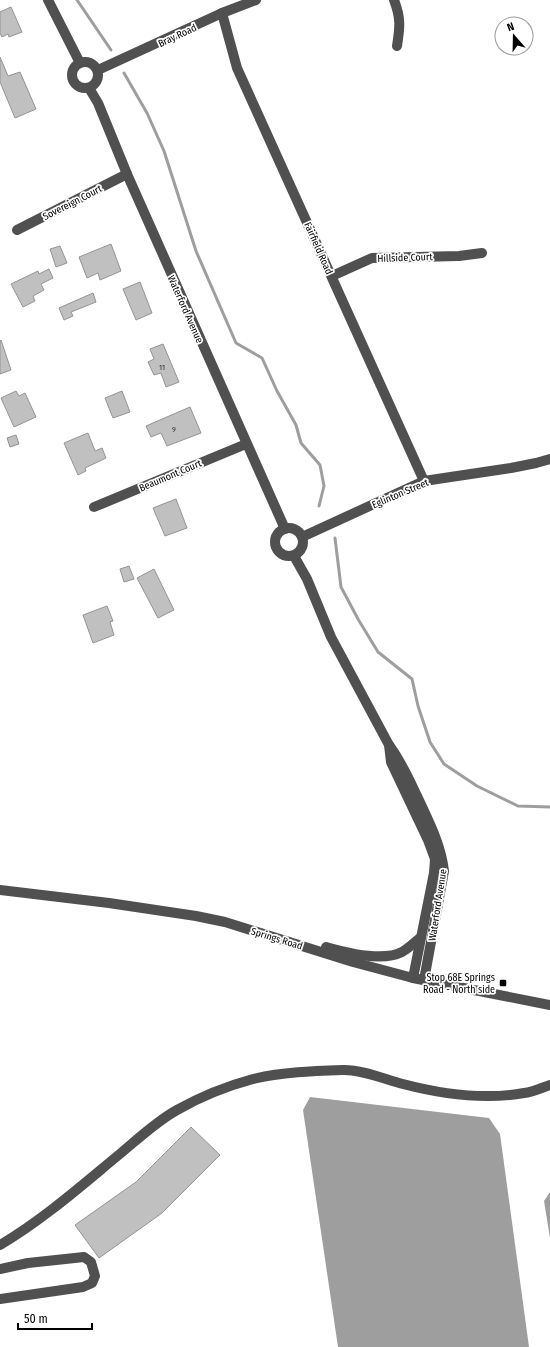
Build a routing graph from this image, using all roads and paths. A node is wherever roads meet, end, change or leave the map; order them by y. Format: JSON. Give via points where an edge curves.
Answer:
{"nodes":[{"id":1,"x":48,"y":0,"type":"edge"},
{"id":2,"x":256,"y":0,"type":"edge"},
{"id":3,"x":394,"y":0,"type":"edge"},
{"id":4,"x":222,"y":14,"type":"junction"},
{"id":5,"x":397,"y":46,"type":"dead end"},
{"id":6,"x":80,"y":63,"type":"junction"},
{"id":7,"x":98,"y":70,"type":"junction"},
{"id":8,"x":89,"y":88,"type":"junction"},
{"id":9,"x":127,"y":174,"type":"junction"},
{"id":10,"x":17,"y":230,"type":"dead end"},
{"id":11,"x":482,"y":253,"type":"dead end"},
{"id":12,"x":332,"y":276,"type":"junction"},
{"id":13,"x":246,"y":444,"type":"junction"},
{"id":14,"x":550,"y":459,"type":"edge"},
{"id":15,"x":424,"y":481,"type":"junction"},
{"id":16,"x":94,"y":507,"type":"dead end"},
{"id":17,"x":284,"y":529,"type":"junction"},
{"id":18,"x":302,"y":537,"type":"junction"},
{"id":19,"x":294,"y":556,"type":"junction"},
{"id":20,"x":389,"y":745,"type":"junction"},
{"id":21,"x":0,"y":890,"type":"edge"},
{"id":22,"x":196,"y":916,"type":"junction"},
{"id":23,"x":421,"y":937,"type":"junction"},
{"id":24,"x":412,"y":978,"type":"junction"},
{"id":25,"x":424,"y":980,"type":"junction"},
{"id":26,"x":550,"y":1005,"type":"edge"},
{"id":27,"x":550,"y":1085,"type":"edge"},
{"id":28,"x":0,"y":1245,"type":"edge"},
{"id":29,"x":0,"y":1269,"type":"edge"},
{"id":30,"x":0,"y":1299,"type":"edge"}],
"edges":[{"from":1,"to":6,"type":"street"},
{"from":2,"to":4,"type":"street","name":"Bray Road"},
{"from":3,"to":5,"type":"street","via":[[400,25]]},
{"from":4,"to":7,"type":"street","name":"Bray Road"},
{"from":4,"to":12,"type":"street","name":"Fairfield Road","via":[[237,68]]},
{"from":6,"to":7,"type":"street","via":[[90,62]]},
{"from":6,"to":8,"type":"street","via":[[73,70],[73,80],[79,87]]},
{"from":7,"to":8,"type":"street","via":[[98,81]]},
{"from":8,"to":9,"type":"street","name":"Waterford Avenue","via":[[98,103]]},
{"from":9,"to":10,"type":"street","name":"Sovereign Court"},
{"from":9,"to":13,"type":"street","name":"Waterford Avenue"},
{"from":11,"to":12,"type":"street","name":"Hillside Court","via":[[372,258]]},
{"from":12,"to":15,"type":"street","name":"Fairfield Road"},
{"from":13,"to":16,"type":"street","name":"Beaumont Court"},
{"from":13,"to":17,"type":"street","name":"Waterford Avenue"},
{"from":14,"to":15,"type":"street","name":"Eglinton Street","via":[[511,468]]},
{"from":15,"to":18,"type":"street","name":"Eglinton Street"},
{"from":17,"to":18,"type":"street","via":[[295,530]]},
{"from":17,"to":19,"type":"street","via":[[277,536],[276,547],[283,555]]},
{"from":18,"to":19,"type":"street","via":[[302,548]]},
{"from":19,"to":20,"type":"street","name":"Waterford Avenue","via":[[307,579],[331,637]]},
{"from":20,"to":23,"type":"street","name":"Waterford Avenue","via":[[391,762],[435,859]]},
{"from":20,"to":25,"type":"street","name":"Waterford Avenue","via":[[399,758],[434,832],[443,859],[444,871]]},
{"from":21,"to":22,"type":"street","name":"Springs Road","via":[[109,902]]},
{"from":22,"to":23,"type":"street","via":[[216,914],[330,948],[368,956],[381,957],[401,952]]},
{"from":22,"to":24,"type":"street","name":"Springs Road","via":[[225,922]]},
{"from":23,"to":24,"type":"street","name":"Waterford Avenue"},
{"from":24,"to":25,"type":"street","name":"Springs Road"},
{"from":25,"to":26,"type":"street","name":"Springs Road"},
{"from":27,"to":28,"type":"street","via":[[526,1093],[503,1096],[437,1092],[346,1070],[253,1079],[207,1095],[176,1110],[51,1211]]},
{"from":29,"to":30,"type":"street","via":[[84,1256],[92,1262],[95,1276],[92,1283],[83,1286]]}]}
